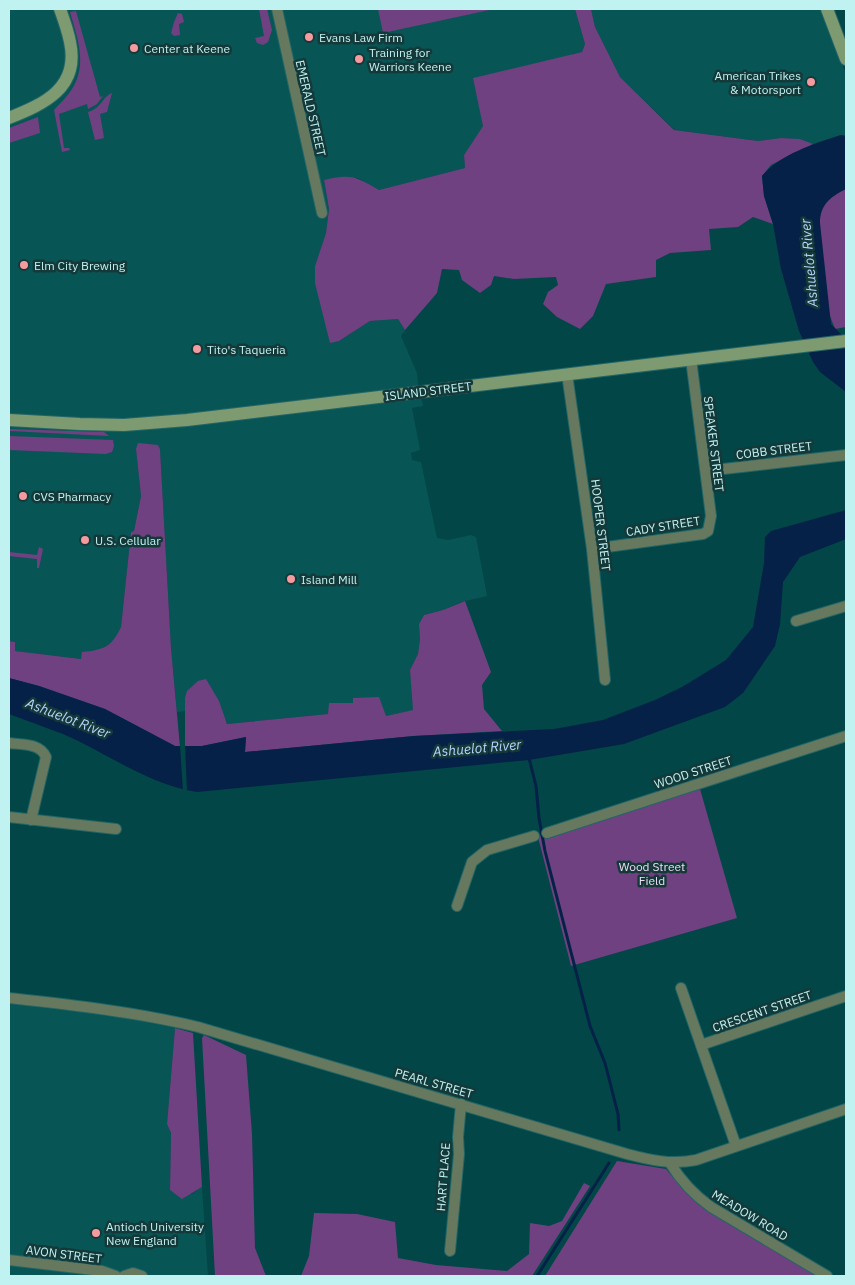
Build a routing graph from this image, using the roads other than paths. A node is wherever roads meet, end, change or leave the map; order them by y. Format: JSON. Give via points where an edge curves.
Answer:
{"nodes":[{"id":1,"x":60,"y":9,"type":"edge"},
{"id":2,"x":277,"y":9,"type":"edge"},
{"id":3,"x":827,"y":9,"type":"edge"},
{"id":4,"x":846,"y":59,"type":"edge"},
{"id":5,"x":9,"y":118,"type":"edge"},
{"id":6,"x":322,"y":214,"type":"dead end"},
{"id":7,"x":846,"y":341,"type":"edge"},
{"id":8,"x":691,"y":359,"type":"junction"},
{"id":9,"x":567,"y":374,"type":"junction"},
{"id":10,"x":9,"y":420,"type":"edge"},
{"id":11,"x":846,"y":455,"type":"edge"},
{"id":12,"x":706,"y":471,"type":"junction"},
{"id":13,"x":708,"y":531,"type":"joint"},
{"id":14,"x":592,"y":549,"type":"junction"},
{"id":15,"x":846,"y":606,"type":"edge"},
{"id":16,"x":796,"y":621,"type":"dead end"},
{"id":17,"x":605,"y":680,"type":"dead end"},
{"id":18,"x":846,"y":736,"type":"edge"},
{"id":19,"x":9,"y":743,"type":"edge"},
{"id":20,"x":9,"y":818,"type":"edge"},
{"id":21,"x":31,"y":820,"type":"junction"},
{"id":22,"x":116,"y":830,"type":"dead end"},
{"id":23,"x":547,"y":832,"type":"dead end"},
{"id":24,"x":534,"y":836,"type":"dead end"},
{"id":25,"x":457,"y":906,"type":"dead end"},
{"id":26,"x":681,"y":988,"type":"dead end"},
{"id":27,"x":846,"y":996,"type":"edge"},
{"id":28,"x":9,"y":998,"type":"edge"},
{"id":29,"x":701,"y":1046,"type":"junction"},
{"id":30,"x":461,"y":1104,"type":"junction"},
{"id":31,"x":846,"y":1109,"type":"edge"},
{"id":32,"x":736,"y":1146,"type":"junction"},
{"id":33,"x":670,"y":1163,"type":"junction"},
{"id":34,"x":450,"y":1251,"type":"dead end"},
{"id":35,"x":9,"y":1260,"type":"edge"},
{"id":36,"x":116,"y":1276,"type":"edge"},
{"id":37,"x":124,"y":1276,"type":"edge"},
{"id":38,"x":142,"y":1276,"type":"edge"},
{"id":39,"x":827,"y":1276,"type":"edge"}],
"edges":[{"from":1,"to":5,"type":"street","via":[[72,55],[68,75],[46,102]]},
{"from":2,"to":6,"type":"street","name":"EMERALD STREET"},
{"from":3,"to":4,"type":"street"},
{"from":7,"to":8,"type":"street","name":"ISLAND STREET"},
{"from":8,"to":9,"type":"street","name":"ISLAND STREET"},
{"from":8,"to":12,"type":"street","name":"SPEAKER STREET"},
{"from":9,"to":10,"type":"street","name":"ISLAND STREET","via":[[186,420],[124,425]]},
{"from":9,"to":14,"type":"street","name":"HOOPER STREET"},
{"from":11,"to":12,"type":"street","name":"COBB STREET"},
{"from":12,"to":13,"type":"street","name":"SPEAKER STREET","via":[[711,516]]},
{"from":13,"to":14,"type":"street","name":"CADY STREET"},
{"from":14,"to":17,"type":"street","name":"HOOPER STREET"},
{"from":15,"to":16,"type":"street"},
{"from":18,"to":23,"type":"street","name":"WOOD STREET"},
{"from":19,"to":21,"type":"street","via":[[37,747],[46,757]]},
{"from":20,"to":21,"type":"street"},
{"from":21,"to":22,"type":"street"},
{"from":24,"to":25,"type":"street","via":[[488,850],[472,862]]},
{"from":26,"to":29,"type":"street"},
{"from":27,"to":29,"type":"street","name":"CRESCENT STREET"},
{"from":28,"to":30,"type":"street","name":"PEARL STREET","via":[[167,1019]]},
{"from":29,"to":32,"type":"street","name":"CRESCENT STREET"},
{"from":30,"to":33,"type":"street","name":"PEARL STREET","via":[[627,1154]]},
{"from":30,"to":34,"type":"street","name":"HART PLACE"},
{"from":31,"to":32,"type":"street","name":"PEARL STREET"},
{"from":32,"to":33,"type":"street","name":"PEARL STREET","via":[[696,1160]]},
{"from":33,"to":39,"type":"street","name":"MEADOW ROAD","via":[[684,1183],[711,1207]]},
{"from":35,"to":36,"type":"street","name":"AVON STREET","via":[[102,1271]]},
{"from":37,"to":38,"type":"street","via":[[133,1273]]}]}
